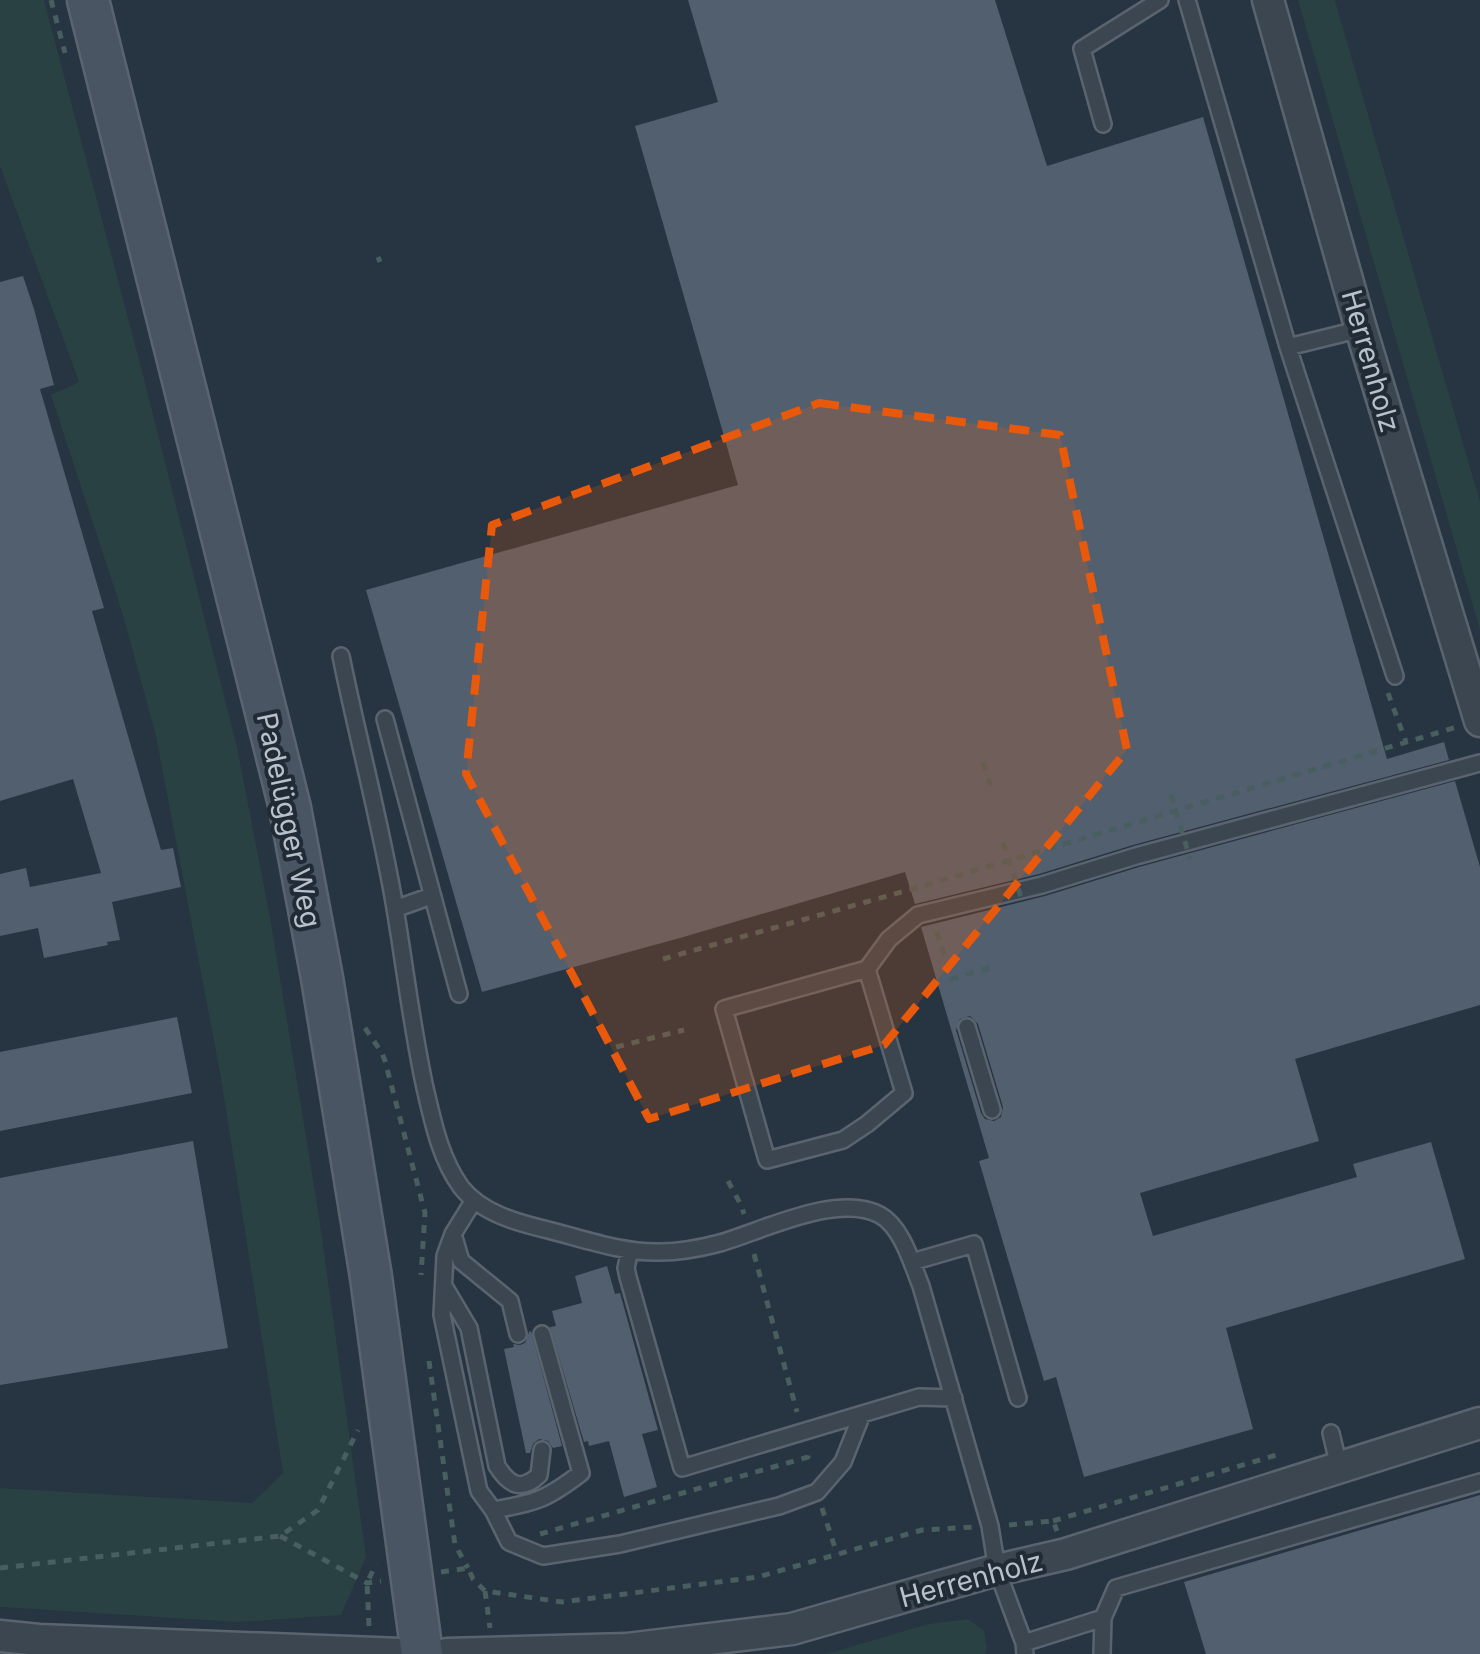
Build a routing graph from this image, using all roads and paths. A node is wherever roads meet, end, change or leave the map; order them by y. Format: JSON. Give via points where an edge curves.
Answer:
{"nodes":[{"id":1,"x":50,"y":0,"type":"edge"},
{"id":2,"x":88,"y":0,"type":"edge"},
{"id":3,"x":1160,"y":0,"type":"edge"},
{"id":4,"x":1187,"y":0,"type":"edge"},
{"id":5,"x":1268,"y":0,"type":"edge"},
{"id":6,"x":66,"y":57,"type":"dead end"},
{"id":7,"x":1103,"y":124,"type":"dead end"},
{"id":8,"x":1361,"y":329,"type":"junction"},
{"id":9,"x":1288,"y":347,"type":"junction"},
{"id":10,"x":341,"y":656,"type":"dead end"},
{"id":11,"x":1395,"y":676,"type":"joint"},
{"id":12,"x":385,"y":719,"type":"dead end"},
{"id":13,"x":1471,"y":723,"type":"edge"},
{"id":14,"x":1406,"y":742,"type":"junction"},
{"id":15,"x":984,"y":763,"type":"dead end"},
{"id":16,"x":1480,"y":763,"type":"edge"},
{"id":17,"x":991,"y":786,"type":"dead end"},
{"id":18,"x":1171,"y":795,"type":"dead end"},
{"id":19,"x":1003,"y":843,"type":"dead end"},
{"id":20,"x":1190,"y":859,"type":"dead end"},
{"id":21,"x":923,"y":886,"type":"junction"},
{"id":22,"x":432,"y":896,"type":"junction"},
{"id":23,"x":1023,"y":903,"type":"dead end"},
{"id":24,"x":395,"y":908,"type":"junction"},
{"id":25,"x":931,"y":911,"type":"junction"},
{"id":26,"x":663,"y":958,"type":"dead end"},
{"id":27,"x":989,"y":968,"type":"dead end"},
{"id":28,"x":867,"y":969,"type":"junction"},
{"id":29,"x":459,"y":994,"type":"dead end"},
{"id":30,"x":967,"y":1028,"type":"dead end"},
{"id":31,"x":684,"y":1030,"type":"dead end"},
{"id":32,"x":616,"y":1048,"type":"dead end"},
{"id":33,"x":992,"y":1110,"type":"dead end"},
{"id":34,"x":728,"y":1181,"type":"dead end"},
{"id":35,"x":474,"y":1200,"type":"junction"},
{"id":36,"x":748,"y":1233,"type":"junction"},
{"id":37,"x":453,"y":1234,"type":"junction"},
{"id":38,"x":630,"y":1250,"type":"junction"},
{"id":39,"x":912,"y":1262,"type":"junction"},
{"id":40,"x":442,"y":1283,"type":"junction"},
{"id":41,"x":518,"y":1334,"type":"dead end"},
{"id":42,"x":542,"y":1334,"type":"dead end"},
{"id":43,"x":954,"y":1398,"type":"junction"},
{"id":44,"x":1018,"y":1398,"type":"dead end"},
{"id":45,"x":862,"y":1414,"type":"junction"},
{"id":46,"x":1480,"y":1423,"type":"edge"},
{"id":47,"x":802,"y":1432,"type":"junction"},
{"id":48,"x":364,"y":1439,"type":"dead end"},
{"id":49,"x":1334,"y":1447,"type":"junction"},
{"id":50,"x":542,"y":1450,"type":"dead end"},
{"id":51,"x":1480,"y":1482,"type":"edge"},
{"id":52,"x":493,"y":1510,"type":"junction"},
{"id":53,"x":1053,"y":1522,"type":"junction"},
{"id":54,"x":990,"y":1526,"type":"junction"},
{"id":55,"x":540,"y":1534,"type":"dead end"},
{"id":56,"x":280,"y":1536,"type":"junction"},
{"id":57,"x":1066,"y":1554,"type":"junction"},
{"id":58,"x":0,"y":1568,"type":"edge"},
{"id":59,"x":395,"y":1568,"type":"junction"},
{"id":60,"x":996,"y":1570,"type":"junction"},
{"id":61,"x":367,"y":1583,"type":"junction"},
{"id":62,"x":1103,"y":1618,"type":"junction"},
{"id":63,"x":0,"y":1636,"type":"edge"},
{"id":64,"x":39,"y":1647,"type":"edge"},
{"id":65,"x":1025,"y":1648,"type":"edge"},
{"id":66,"x":370,"y":1652,"type":"edge"},
{"id":67,"x":1,"y":1654,"type":"edge"},
{"id":68,"x":400,"y":1654,"type":"edge"},
{"id":69,"x":422,"y":1654,"type":"edge"},
{"id":70,"x":447,"y":1654,"type":"edge"},
{"id":71,"x":1102,"y":1654,"type":"edge"}],
"edges":[{"from":1,"to":6,"type":"path"},
{"from":2,"to":59,"type":"main road","name":"Padelügger Weg","via":[[290,808],[372,1277]]},
{"from":3,"to":7,"type":"lane","via":[[1082,49]]},
{"from":4,"to":9,"type":"lane"},
{"from":5,"to":8,"type":"street","name":"Herrenholz"},
{"from":8,"to":9,"type":"lane"},
{"from":8,"to":13,"type":"street","name":"Herrenholz"},
{"from":9,"to":11,"type":"lane"},
{"from":10,"to":24,"type":"lane"},
{"from":11,"to":14,"type":"path","via":[[1386,687]]},
{"from":12,"to":22,"type":"lane"},
{"from":13,"to":14,"type":"path"},
{"from":14,"to":21,"type":"path"},
{"from":15,"to":17,"type":"path"},
{"from":16,"to":25,"type":"lane"},
{"from":18,"to":20,"type":"path","bridge":true},
{"from":19,"to":23,"type":"path","bridge":true},
{"from":21,"to":25,"type":"path"},
{"from":21,"to":26,"type":"path"},
{"from":22,"to":24,"type":"lane"},
{"from":22,"to":29,"type":"lane"},
{"from":24,"to":35,"type":"lane","via":[[436,1136]]},
{"from":25,"to":27,"type":"path","via":[[952,979]]},
{"from":25,"to":28,"type":"lane","via":[[889,939]]},
{"from":28,"to":28,"type":"lane","via":[[904,1093],[843,1140],[768,1160],[724,1008]]},
{"from":30,"to":33,"type":"lane"},
{"from":31,"to":32,"type":"path"},
{"from":34,"to":36,"type":"path"},
{"from":35,"to":37,"type":"lane"},
{"from":35,"to":38,"type":"lane","via":[[535,1227]]},
{"from":36,"to":38,"type":"lane","via":[[676,1251]]},
{"from":36,"to":39,"type":"lane","via":[[846,1206],[881,1215]]},
{"from":36,"to":47,"type":"path"},
{"from":37,"to":40,"type":"lane"},
{"from":37,"to":41,"type":"lane","via":[[461,1260],[510,1302]]},
{"from":38,"to":47,"type":"lane","via":[[628,1277],[682,1468]]},
{"from":39,"to":43,"type":"lane"},
{"from":39,"to":44,"type":"lane","via":[[974,1244]]},
{"from":40,"to":50,"type":"lane","via":[[468,1328],[497,1466],[505,1478],[530,1483],[539,1475]]},
{"from":40,"to":52,"type":"lane","via":[[442,1315],[478,1491]]},
{"from":42,"to":52,"type":"lane","via":[[581,1473],[551,1496]]},
{"from":43,"to":45,"type":"lane","via":[[919,1397]]},
{"from":43,"to":54,"type":"lane"},
{"from":45,"to":47,"type":"lane"},
{"from":45,"to":52,"type":"lane","via":[[843,1462],[817,1492],[779,1506],[543,1556],[509,1542]]},
{"from":46,"to":49,"type":"street","name":"Herrenholz"},
{"from":47,"to":55,"type":"path","via":[[808,1457]]},
{"from":48,"to":56,"type":"path","via":[[361,1424],[318,1510]]},
{"from":49,"to":53,"type":"path"},
{"from":49,"to":57,"type":"street","name":"Herrenholz"},
{"from":51,"to":62,"type":"lane","via":[[1116,1588]]},
{"from":53,"to":54,"type":"path"},
{"from":53,"to":57,"type":"path"},
{"from":54,"to":59,"type":"path","via":[[922,1530],[758,1577],[562,1602],[484,1592],[468,1568]]},
{"from":54,"to":60,"type":"lane"},
{"from":56,"to":58,"type":"path"},
{"from":56,"to":61,"type":"path"},
{"from":57,"to":60,"type":"street","name":"Herrenholz"},
{"from":59,"to":61,"type":"path"},
{"from":59,"to":61,"type":"path"},
{"from":59,"to":69,"type":"main road","name":"Padelügger Weg"},
{"from":60,"to":65,"type":"lane"},
{"from":60,"to":70,"type":"street","name":"Herrenholz","via":[[792,1629],[628,1649]]},
{"from":61,"to":66,"type":"path"},
{"from":62,"to":65,"type":"lane"},
{"from":62,"to":71,"type":"lane"},
{"from":63,"to":64,"type":"street"},
{"from":63,"to":67,"type":"lane"},
{"from":64,"to":66,"type":"street"},
{"from":66,"to":68,"type":"street"}]}
